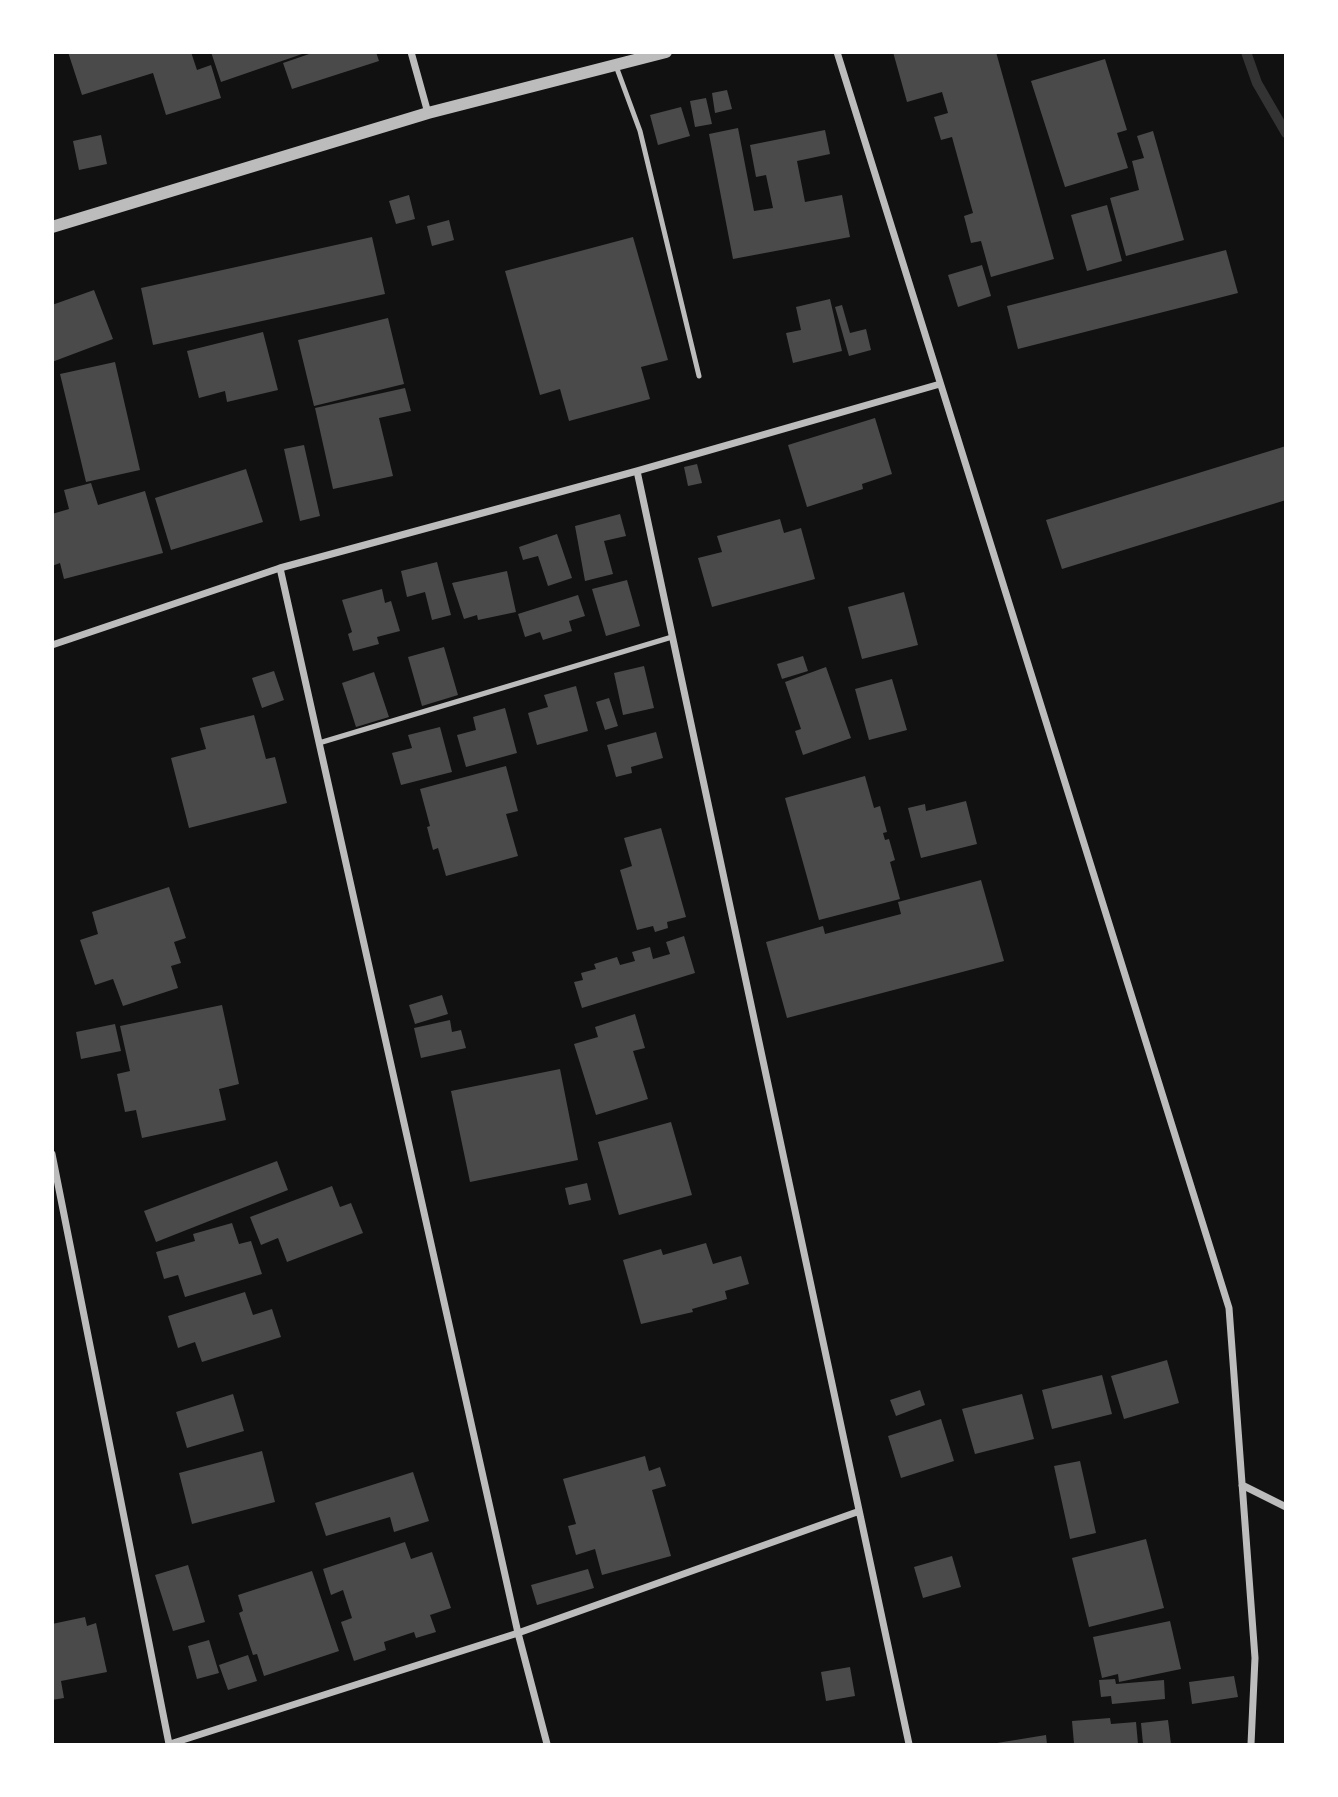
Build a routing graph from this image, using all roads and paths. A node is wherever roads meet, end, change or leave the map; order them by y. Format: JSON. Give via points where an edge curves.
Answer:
{"nodes":[{"id":1,"x":411,"y":52,"type":"edge"},
{"id":2,"x":666,"y":52,"type":"edge"},
{"id":3,"x":836,"y":52,"type":"edge"},
{"id":4,"x":616,"y":66,"type":"junction"},
{"id":5,"x":428,"y":113,"type":"junction"},
{"id":6,"x":52,"y":227,"type":"edge"},
{"id":7,"x":699,"y":376,"type":"dead end"},
{"id":8,"x":940,"y":384,"type":"junction"},
{"id":9,"x":637,"y":471,"type":"junction"},
{"id":10,"x":279,"y":568,"type":"junction"},
{"id":11,"x":672,"y":637,"type":"junction"},
{"id":12,"x":52,"y":645,"type":"edge"},
{"id":13,"x":319,"y":743,"type":"junction"},
{"id":14,"x":52,"y":1154,"type":"edge"},
{"id":15,"x":1242,"y":1485,"type":"junction"},
{"id":16,"x":1286,"y":1507,"type":"edge"},
{"id":17,"x":857,"y":1512,"type":"junction"},
{"id":18,"x":518,"y":1633,"type":"junction"},
{"id":19,"x":169,"y":1745,"type":"edge"},
{"id":20,"x":547,"y":1745,"type":"edge"},
{"id":21,"x":909,"y":1745,"type":"edge"},
{"id":22,"x":1251,"y":1745,"type":"edge"}],
"edges":[{"from":1,"to":5,"type":"street"},
{"from":2,"to":4,"type":"street"},
{"from":3,"to":8,"type":"street"},
{"from":4,"to":5,"type":"street"},
{"from":4,"to":7,"type":"lane","via":[[640,131]]},
{"from":5,"to":6,"type":"street"},
{"from":8,"to":9,"type":"street"},
{"from":8,"to":15,"type":"street","via":[[1229,1308]]},
{"from":9,"to":10,"type":"street"},
{"from":9,"to":11,"type":"street"},
{"from":10,"to":12,"type":"street"},
{"from":10,"to":13,"type":"street"},
{"from":11,"to":13,"type":"lane"},
{"from":11,"to":17,"type":"street"},
{"from":13,"to":18,"type":"street"},
{"from":14,"to":19,"type":"street"},
{"from":15,"to":16,"type":"street"},
{"from":15,"to":22,"type":"street","via":[[1255,1658]]},
{"from":17,"to":18,"type":"street"},
{"from":17,"to":21,"type":"street"},
{"from":18,"to":19,"type":"street"},
{"from":18,"to":20,"type":"street"}]}
